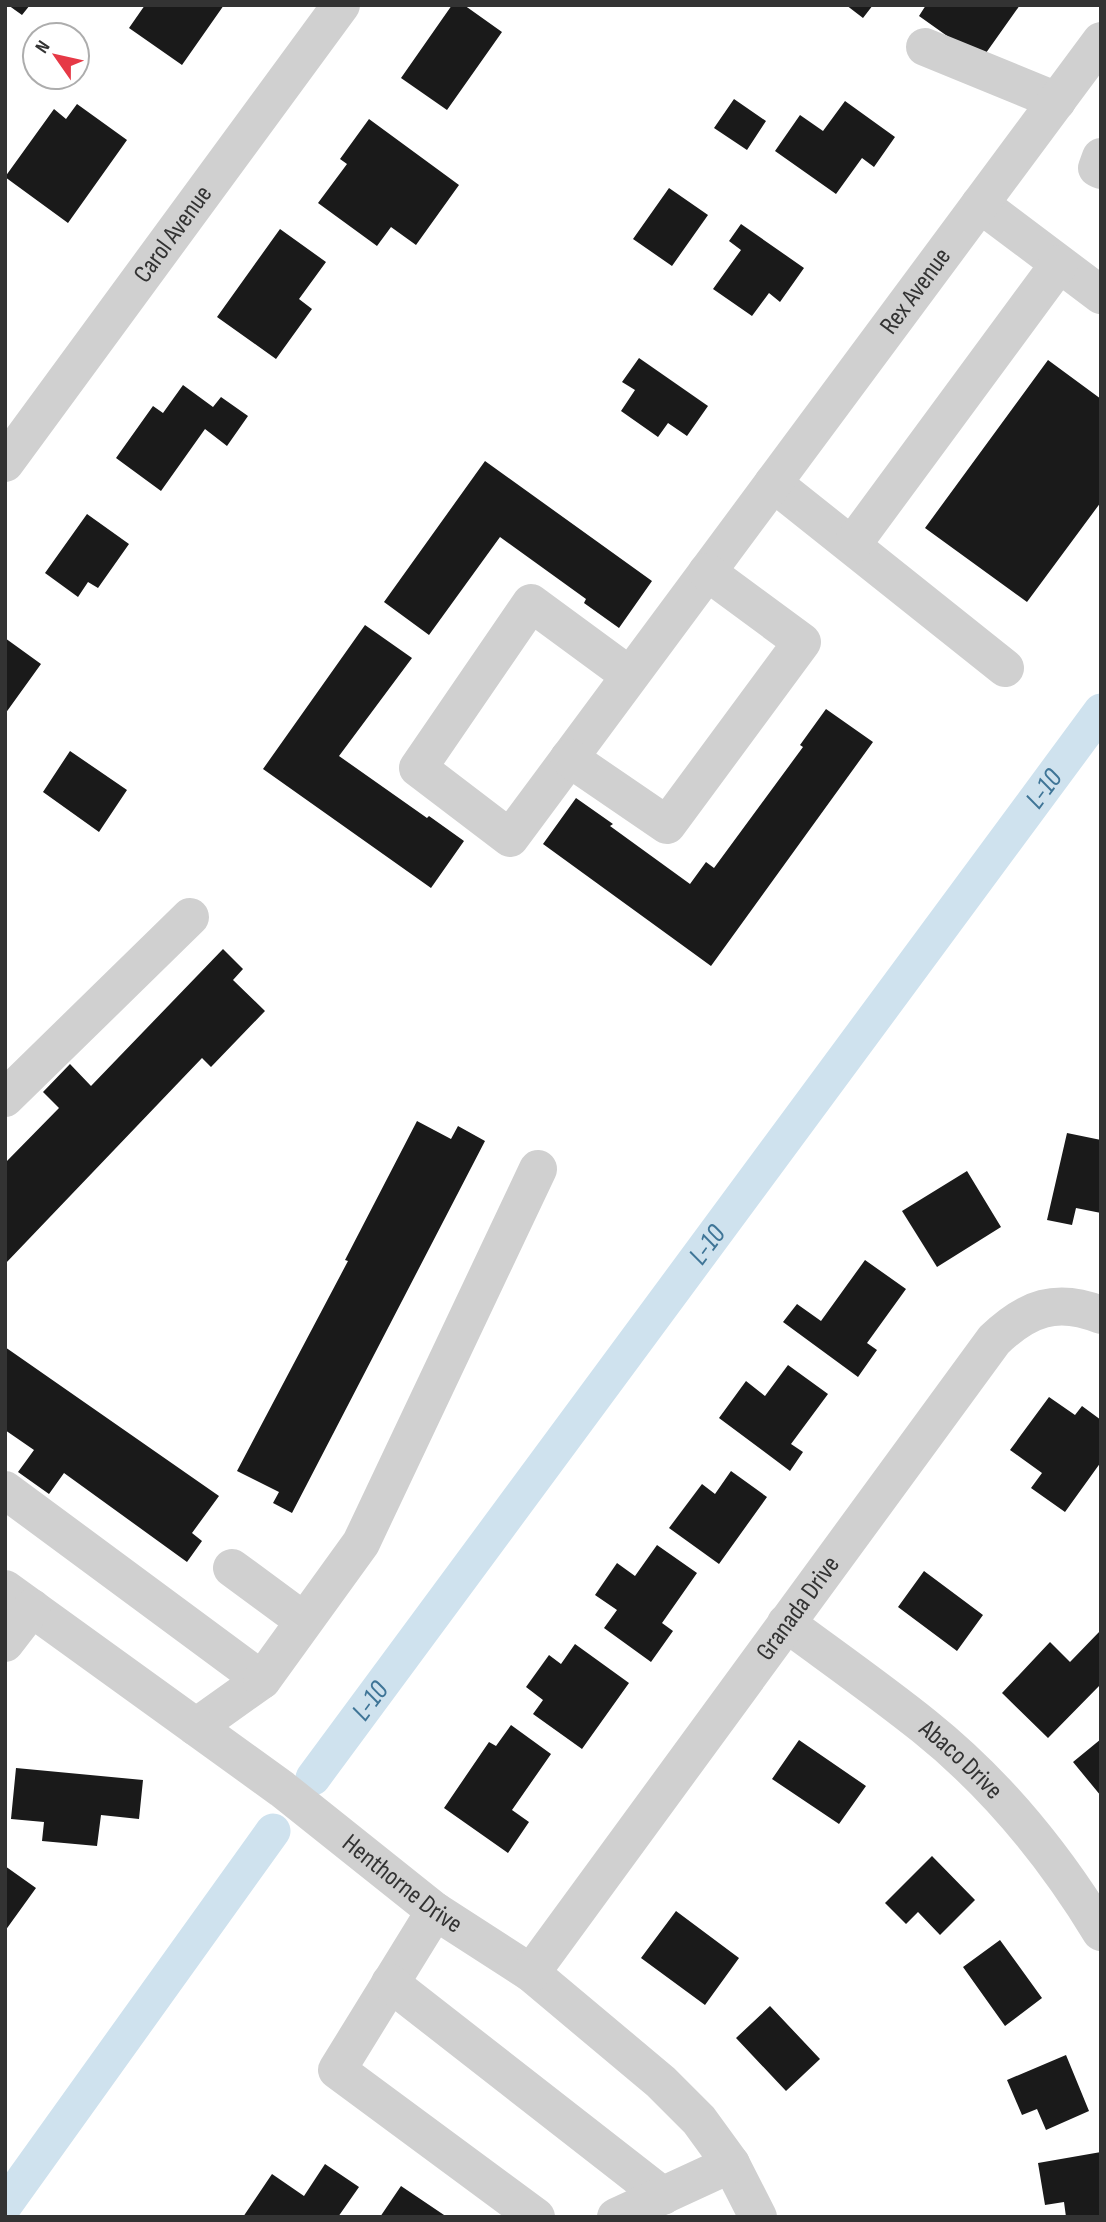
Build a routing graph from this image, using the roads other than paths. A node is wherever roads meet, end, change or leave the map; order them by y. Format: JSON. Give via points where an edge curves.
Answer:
{"nodes":[{"id":1,"x":341,"y":5,"type":"edge"},
{"id":2,"x":925,"y":47,"type":"dead end"},
{"id":3,"x":1099,"y":52,"type":"edge"},
{"id":4,"x":1057,"y":101,"type":"junction"},
{"id":5,"x":1101,"y":158,"type":"edge"},
{"id":6,"x":1101,"y":170,"type":"edge"},
{"id":7,"x":980,"y":204,"type":"junction"},
{"id":8,"x":1059,"y":264,"type":"junction"},
{"id":9,"x":1101,"y":295,"type":"edge"},
{"id":10,"x":5,"y":463,"type":"edge"},
{"id":11,"x":773,"y":483,"type":"junction"},
{"id":12,"x":852,"y":545,"type":"junction"},
{"id":13,"x":707,"y":572,"type":"junction"},
{"id":14,"x":1005,"y":668,"type":"dead end"},
{"id":15,"x":629,"y":675,"type":"junction"},
{"id":16,"x":569,"y":758,"type":"junction"},
{"id":17,"x":190,"y":917,"type":"dead end"},
{"id":18,"x":5,"y":1098,"type":"edge"},
{"id":19,"x":538,"y":1169,"type":"dead end"},
{"id":20,"x":1101,"y":1315,"type":"edge"},
{"id":21,"x":5,"y":1490,"type":"edge"},
{"id":22,"x":232,"y":1568,"type":"dead end"},
{"id":23,"x":18,"y":1598,"type":"edge"},
{"id":24,"x":304,"y":1621,"type":"junction"},
{"id":25,"x":786,"y":1623,"type":"junction"},
{"id":26,"x":5,"y":1643,"type":"edge"},
{"id":27,"x":262,"y":1680,"type":"junction"},
{"id":28,"x":196,"y":1727,"type":"junction"},
{"id":29,"x":435,"y":1911,"type":"junction"},
{"id":30,"x":1101,"y":1932,"type":"edge"},
{"id":31,"x":531,"y":1973,"type":"junction"},
{"id":32,"x":390,"y":1983,"type":"junction"},
{"id":33,"x":731,"y":2164,"type":"junction"},
{"id":34,"x":663,"y":2196,"type":"junction"},
{"id":35,"x":536,"y":2217,"type":"edge"},
{"id":36,"x":616,"y":2217,"type":"edge"},
{"id":37,"x":758,"y":2217,"type":"edge"}],
"edges":[{"from":1,"to":10,"type":"street","name":"Carol Avenue"},
{"from":2,"to":4,"type":"street"},
{"from":3,"to":4,"type":"street","name":"Rex Avenue"},
{"from":4,"to":7,"type":"street","name":"Rex Avenue"},
{"from":5,"to":6,"type":"street","via":[[1097,168]]},
{"from":7,"to":8,"type":"street"},
{"from":7,"to":11,"type":"street","name":"Rex Avenue"},
{"from":8,"to":9,"type":"street"},
{"from":8,"to":12,"type":"street"},
{"from":11,"to":12,"type":"street"},
{"from":11,"to":13,"type":"street","name":"Rex Avenue"},
{"from":12,"to":14,"type":"street"},
{"from":13,"to":15,"type":"street","name":"Rex Avenue"},
{"from":13,"to":16,"type":"street","via":[[802,642],[667,825]]},
{"from":15,"to":16,"type":"street","name":"Rex Avenue"},
{"from":15,"to":16,"type":"street","name":"Rex Avenue","via":[[531,603],[418,768],[510,838]]},
{"from":17,"to":18,"type":"street"},
{"from":19,"to":24,"type":"street","via":[[361,1543]]},
{"from":20,"to":25,"type":"street","name":"Granada Drive","via":[[1058,1305],[1033,1311],[1010,1324]]},
{"from":21,"to":27,"type":"street"},
{"from":22,"to":24,"type":"street"},
{"from":23,"to":26,"type":"street"},
{"from":23,"to":28,"type":"street","name":"Henthorne Drive"},
{"from":24,"to":27,"type":"street"},
{"from":25,"to":30,"type":"street","name":"Abaco Drive","via":[[970,1766],[1031,1831]]},
{"from":25,"to":31,"type":"street","name":"Granada Drive"},
{"from":27,"to":28,"type":"street"},
{"from":28,"to":29,"type":"street","name":"Henthorne Drive"},
{"from":29,"to":31,"type":"street","name":"Henthorne Drive"},
{"from":29,"to":32,"type":"street"},
{"from":31,"to":33,"type":"street","name":"Henthorne Drive","via":[[661,2081],[699,2120]]},
{"from":32,"to":34,"type":"street"},
{"from":32,"to":35,"type":"street","via":[[337,2070]]},
{"from":33,"to":34,"type":"street"},
{"from":33,"to":37,"type":"street","name":"Henthorne Drive"},
{"from":34,"to":36,"type":"street"}]}
